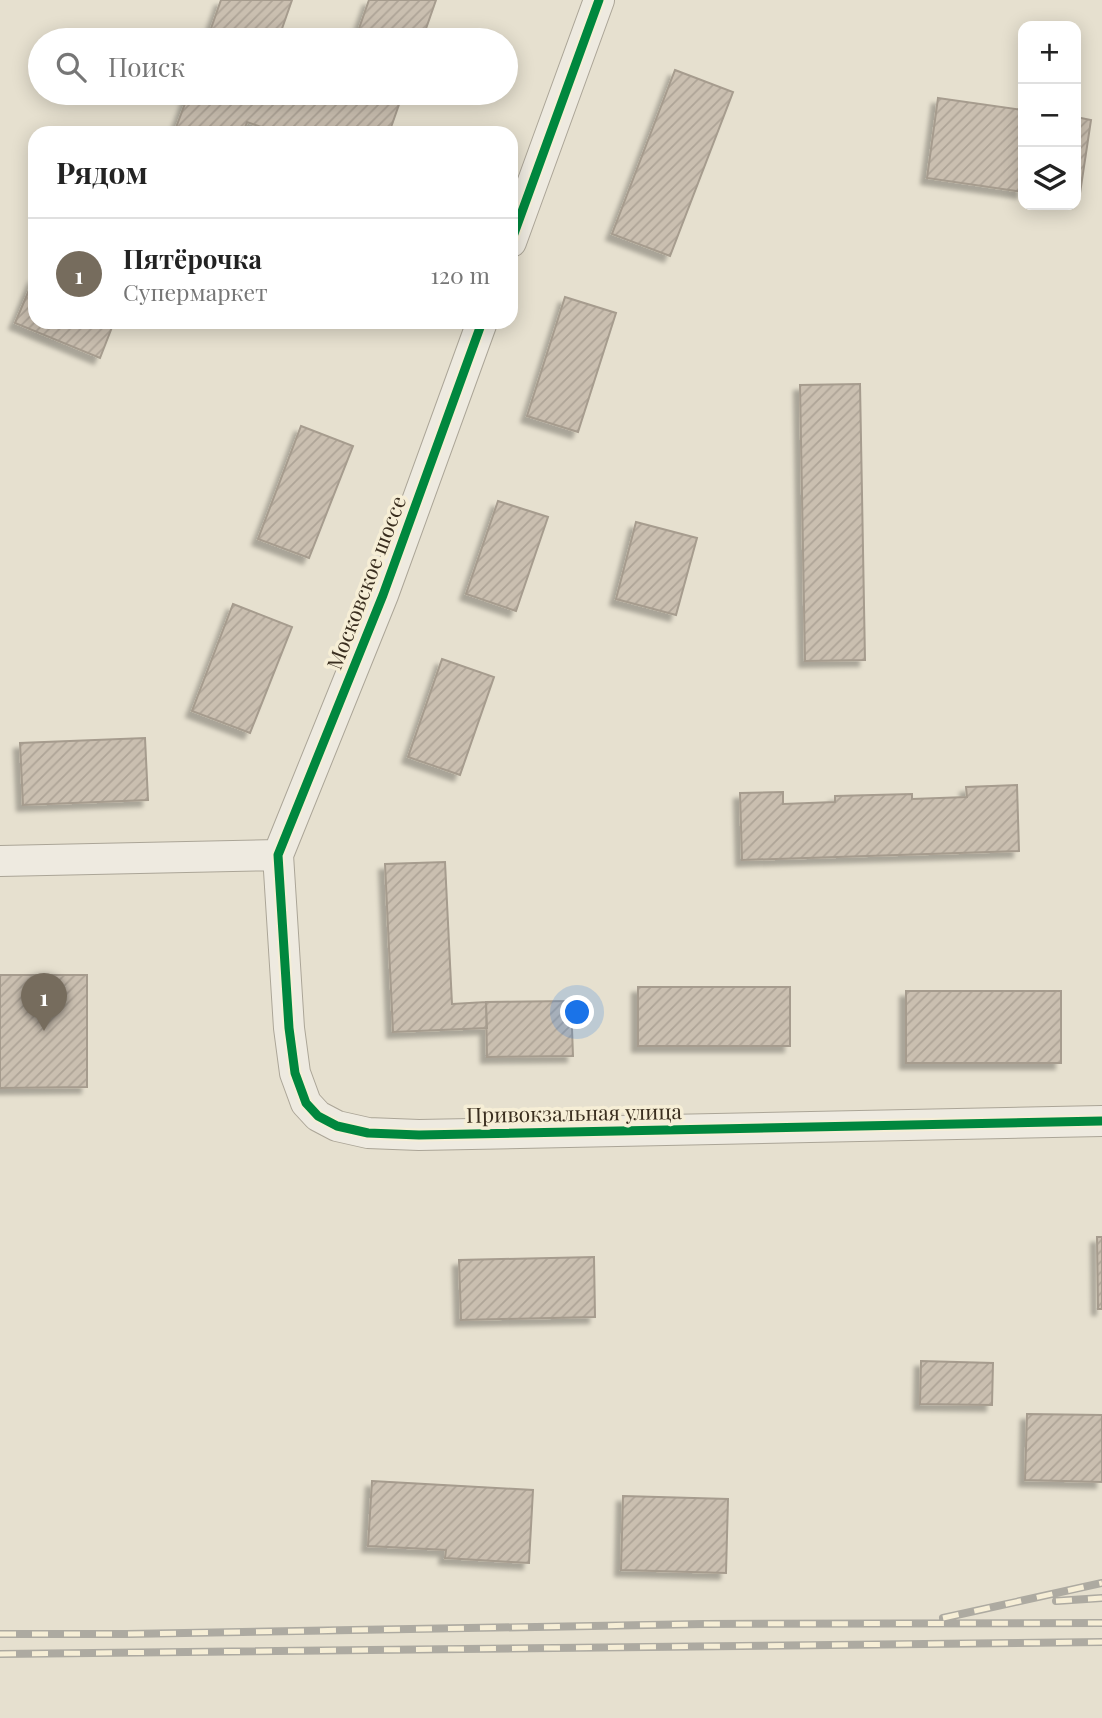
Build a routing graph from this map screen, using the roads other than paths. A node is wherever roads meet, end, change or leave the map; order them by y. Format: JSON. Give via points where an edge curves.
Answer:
{"nodes":[{"id":1,"x":599,"y":0,"type":"edge"},
{"id":2,"x":518,"y":223,"type":"edge"},
{"id":3,"x":479,"y":329,"type":"edge"},
{"id":4,"x":278,"y":855,"type":"junction"},
{"id":5,"x":0,"y":861,"type":"edge"},
{"id":6,"x":1102,"y":1121,"type":"edge"}],
"edges":[{"from":1,"to":2,"type":"street"},
{"from":3,"to":4,"type":"street","name":"Московское шоссе","via":[[383,595]]},
{"from":4,"to":5,"type":"street"},
{"from":4,"to":6,"type":"street","name":"Привокзальная улица","via":[[295,1073],[306,1103],[337,1126],[368,1133],[419,1135]]}]}
